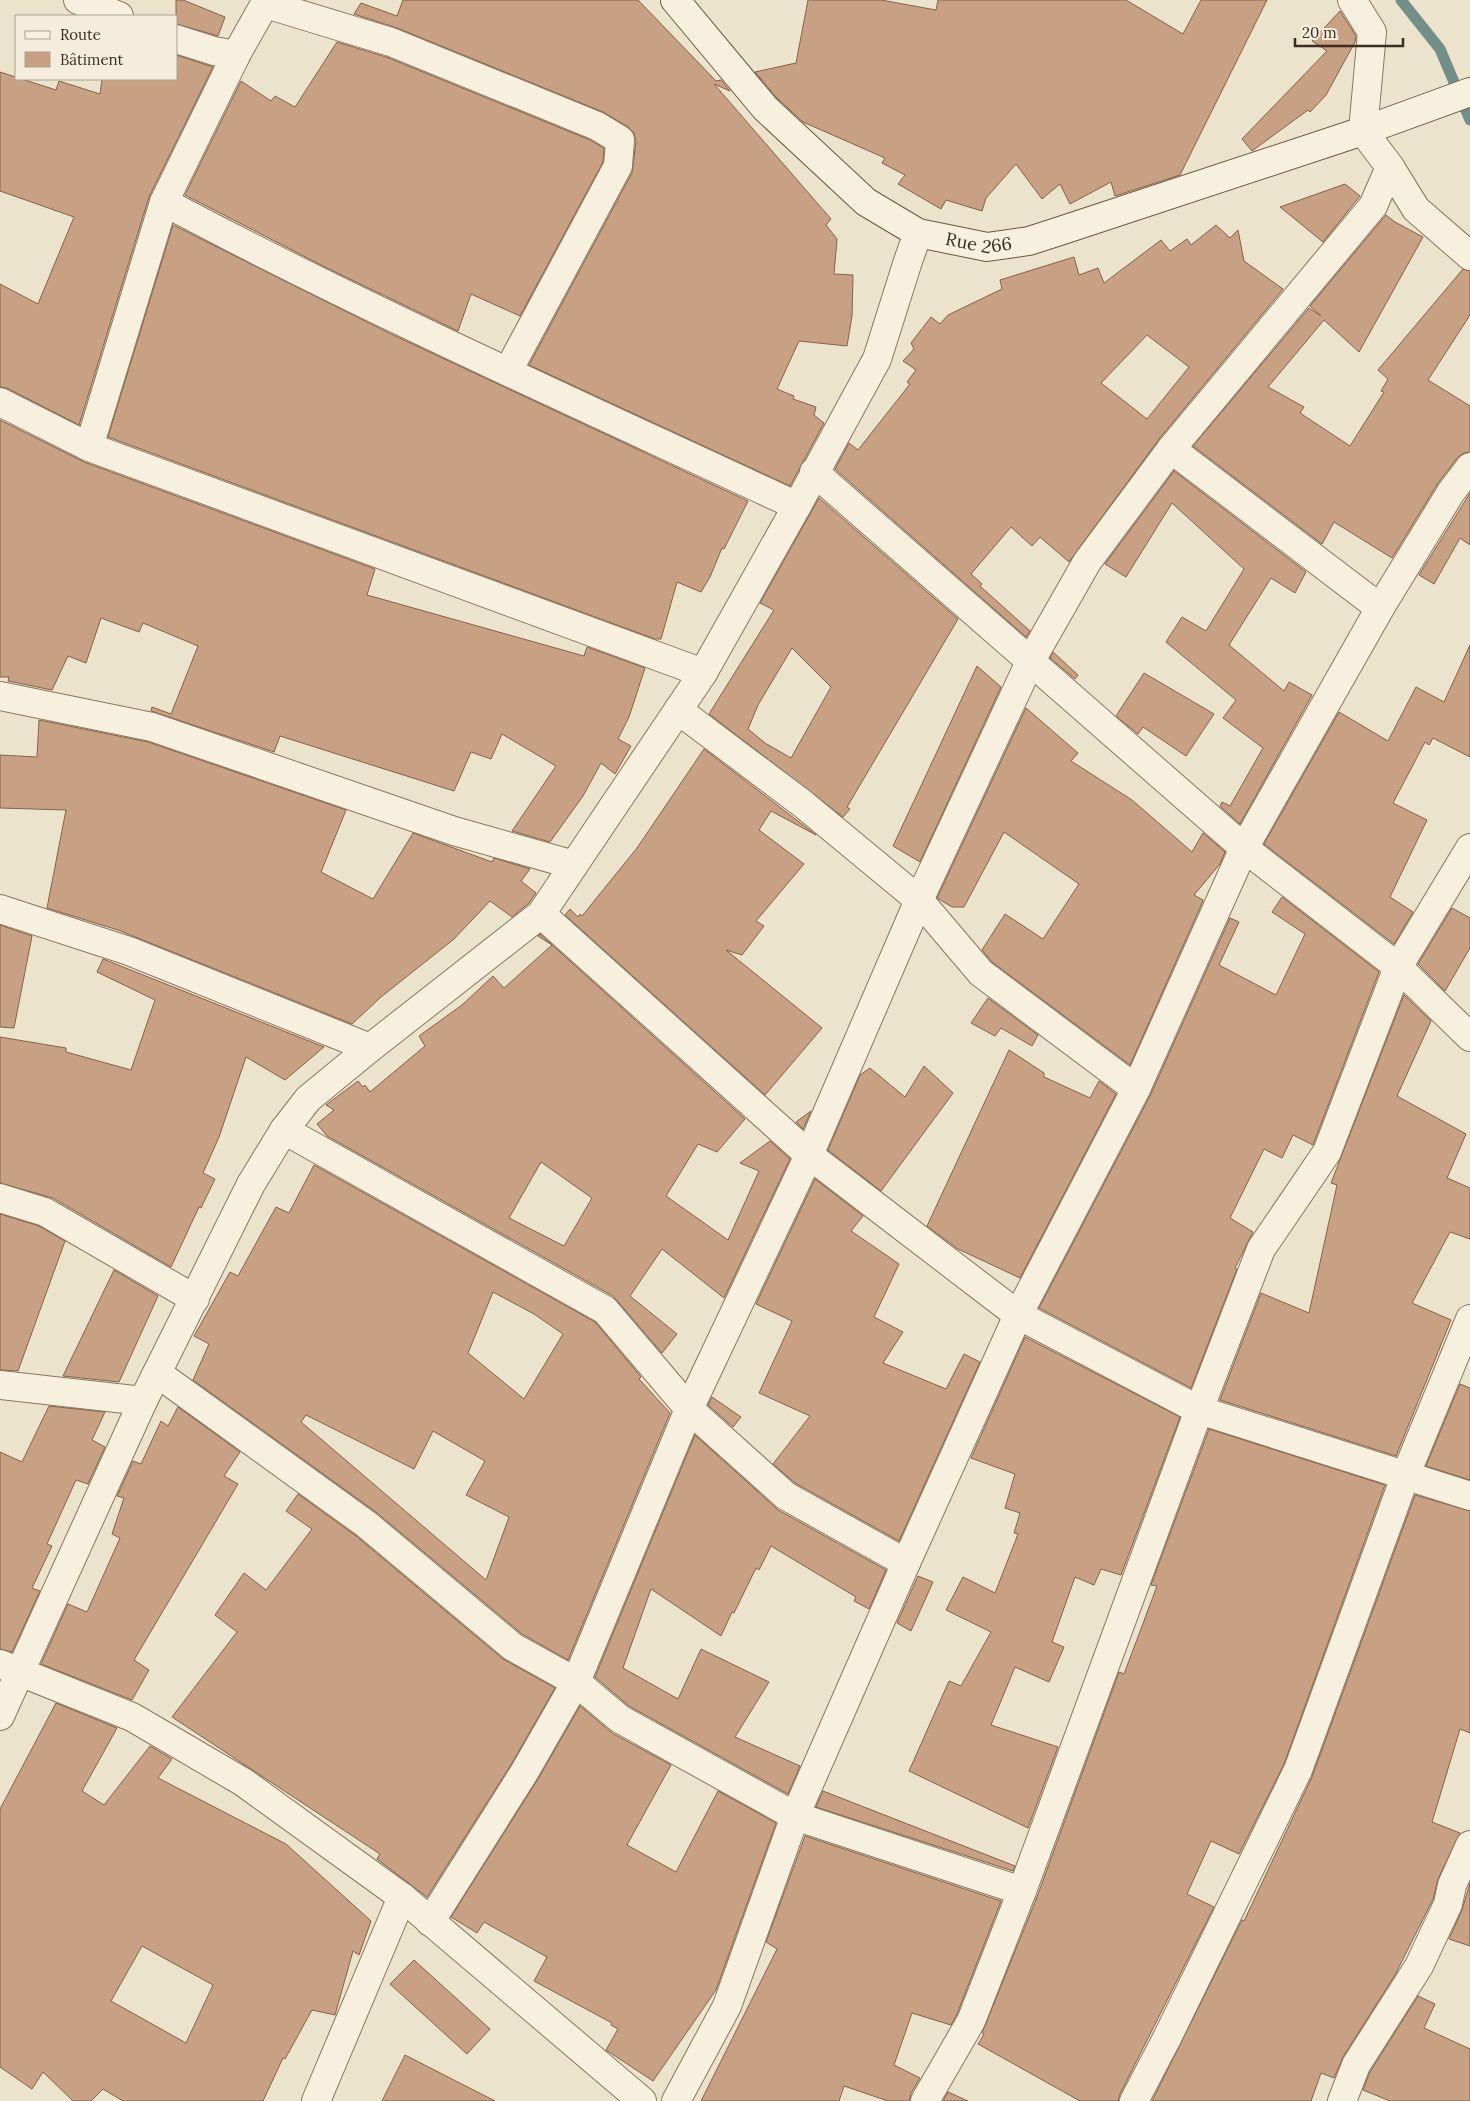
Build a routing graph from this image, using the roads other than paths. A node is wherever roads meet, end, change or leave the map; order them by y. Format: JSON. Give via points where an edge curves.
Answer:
{"nodes":[{"id":1,"x":78,"y":0,"type":"edge"},
{"id":2,"x":675,"y":0,"type":"edge"},
{"id":3,"x":1352,"y":0,"type":"edge"},
{"id":4,"x":266,"y":2,"type":"edge"},
{"id":5,"x":116,"y":15,"type":"edge"},
{"id":6,"x":178,"y":40,"type":"edge"},
{"id":7,"x":236,"y":55,"type":"junction"},
{"id":8,"x":1470,"y":92,"type":"edge"},
{"id":9,"x":1363,"y":131,"type":"junction"},
{"id":10,"x":1390,"y":167,"type":"junction"},
{"id":11,"x":164,"y":202,"type":"junction"},
{"id":12,"x":918,"y":233,"type":"junction"},
{"id":13,"x":1470,"y":256,"type":"edge"},
{"id":14,"x":508,"y":371,"type":"junction"},
{"id":15,"x":0,"y":402,"type":"edge"},
{"id":16,"x":89,"y":447,"type":"junction"},
{"id":17,"x":1170,"y":449,"type":"junction"},
{"id":18,"x":1470,"y":467,"type":"edge"},
{"id":19,"x":814,"y":472,"type":"junction"},
{"id":20,"x":797,"y":506,"type":"junction"},
{"id":21,"x":1380,"y":608,"type":"junction"},
{"id":22,"x":1030,"y":662,"type":"junction"},
{"id":23,"x":703,"y":673,"type":"junction"},
{"id":24,"x":0,"y":696,"type":"edge"},
{"id":25,"x":678,"y":710,"type":"junction"},
{"id":26,"x":1244,"y":848,"type":"junction"},
{"id":27,"x":1470,"y":848,"type":"edge"},
{"id":28,"x":574,"y":865,"type":"junction"},
{"id":29,"x":919,"y":900,"type":"junction"},
{"id":30,"x":0,"y":909,"type":"edge"},
{"id":31,"x":541,"y":914,"type":"junction"},
{"id":32,"x":1398,"y":967,"type":"junction"},
{"id":33,"x":1470,"y":1037,"type":"edge"},
{"id":34,"x":370,"y":1048,"type":"junction"},
{"id":35,"x":1136,"y":1089,"type":"junction"},
{"id":36,"x":284,"y":1130,"type":"junction"},
{"id":37,"x":809,"y":1155,"type":"junction"},
{"id":38,"x":0,"y":1198,"type":"edge"},
{"id":39,"x":194,"y":1299,"type":"junction"},
{"id":40,"x":1018,"y":1315,"type":"junction"},
{"id":41,"x":1470,"y":1319,"type":"edge"},
{"id":42,"x":157,"y":1374,"type":"junction"},
{"id":43,"x":0,"y":1386,"type":"edge"},
{"id":44,"x":143,"y":1401,"type":"junction"},
{"id":45,"x":689,"y":1410,"type":"junction"},
{"id":46,"x":1199,"y":1410,"type":"junction"},
{"id":47,"x":1406,"y":1474,"type":"junction"},
{"id":48,"x":1470,"y":1496,"type":"edge"},
{"id":49,"x":906,"y":1563,"type":"junction"},
{"id":50,"x":10,"y":1669,"type":"edge"},
{"id":51,"x":576,"y":1682,"type":"junction"},
{"id":52,"x":0,"y":1716,"type":"edge"},
{"id":53,"x":795,"y":1816,"type":"junction"},
{"id":54,"x":1470,"y":1845,"type":"edge"},
{"id":55,"x":1022,"y":1891,"type":"junction"},
{"id":56,"x":402,"y":1897,"type":"junction"},
{"id":57,"x":430,"y":1922,"type":"junction"},
{"id":58,"x":316,"y":2101,"type":"edge"},
{"id":59,"x":642,"y":2101,"type":"edge"},
{"id":60,"x":676,"y":2101,"type":"edge"},
{"id":61,"x":925,"y":2101,"type":"edge"},
{"id":62,"x":1134,"y":2101,"type":"edge"},
{"id":63,"x":1342,"y":2101,"type":"edge"}],
"edges":[{"from":1,"to":5,"type":"street"},
{"from":2,"to":12,"type":"street","name":"Rue 266","via":[[764,108],[866,202]]},
{"from":3,"to":9,"type":"street","via":[[1372,32]]},
{"from":4,"to":7,"type":"street"},
{"from":4,"to":14,"type":"street","via":[[391,42],[597,126],[620,140],[618,166]]},
{"from":6,"to":7,"type":"street"},
{"from":7,"to":11,"type":"street"},
{"from":8,"to":9,"type":"street","name":"Rue 266"},
{"from":9,"to":10,"type":"street"},
{"from":9,"to":12,"type":"street","name":"Rue 266","via":[[1029,240],[987,247]]},
{"from":10,"to":13,"type":"street","via":[[1416,209]]},
{"from":10,"to":17,"type":"street","via":[[1373,206]]},
{"from":11,"to":14,"type":"street","via":[[267,256]]},
{"from":11,"to":16,"type":"street"},
{"from":12,"to":19,"type":"street","via":[[877,359]]},
{"from":14,"to":20,"type":"street"},
{"from":15,"to":16,"type":"street"},
{"from":16,"to":23,"type":"street"},
{"from":17,"to":21,"type":"street"},
{"from":17,"to":22,"type":"street","via":[[1087,562]]},
{"from":18,"to":21,"type":"street","via":[[1451,492]]},
{"from":19,"to":20,"type":"street"},
{"from":19,"to":22,"type":"street"},
{"from":20,"to":23,"type":"street"},
{"from":21,"to":26,"type":"street"},
{"from":22,"to":26,"type":"street"},
{"from":22,"to":29,"type":"street"},
{"from":23,"to":25,"type":"street"},
{"from":24,"to":28,"type":"street","via":[[152,727],[454,832]]},
{"from":25,"to":28,"type":"street"},
{"from":25,"to":29,"type":"street","via":[[803,804]]},
{"from":26,"to":32,"type":"street"},
{"from":26,"to":35,"type":"street"},
{"from":27,"to":32,"type":"street"},
{"from":28,"to":31,"type":"street"},
{"from":29,"to":35,"type":"street","via":[[981,973]]},
{"from":29,"to":37,"type":"street"},
{"from":30,"to":34,"type":"street","via":[[129,951]]},
{"from":31,"to":34,"type":"street"},
{"from":31,"to":37,"type":"street"},
{"from":32,"to":33,"type":"street"},
{"from":32,"to":46,"type":"street","via":[[1327,1152],[1261,1249]]},
{"from":34,"to":36,"type":"street","via":[[308,1099]]},
{"from":35,"to":40,"type":"street"},
{"from":36,"to":39,"type":"street","via":[[251,1184]]},
{"from":36,"to":45,"type":"street","via":[[605,1310]]},
{"from":37,"to":40,"type":"street"},
{"from":37,"to":45,"type":"street"},
{"from":38,"to":39,"type":"street","via":[[44,1212]]},
{"from":39,"to":42,"type":"street"},
{"from":40,"to":46,"type":"street"},
{"from":40,"to":49,"type":"street"},
{"from":41,"to":47,"type":"street"},
{"from":42,"to":44,"type":"street"},
{"from":42,"to":51,"type":"street","via":[[366,1524],[513,1647]]},
{"from":43,"to":44,"type":"street"},
{"from":44,"to":50,"type":"street"},
{"from":45,"to":49,"type":"street","via":[[786,1496]]},
{"from":45,"to":51,"type":"street"},
{"from":46,"to":47,"type":"street"},
{"from":46,"to":55,"type":"street"},
{"from":47,"to":48,"type":"street"},
{"from":47,"to":62,"type":"street","via":[[1298,1770]]},
{"from":49,"to":53,"type":"street"},
{"from":50,"to":52,"type":"street"},
{"from":50,"to":56,"type":"street","via":[[132,1717],[234,1777]]},
{"from":51,"to":53,"type":"street","via":[[620,1719]]},
{"from":51,"to":57,"type":"street"},
{"from":53,"to":55,"type":"street"},
{"from":53,"to":60,"type":"street","via":[[726,2006]]},
{"from":54,"to":63,"type":"street","via":[[1452,1885],[1448,1904],[1418,1966],[1356,2065]]},
{"from":55,"to":61,"type":"street","via":[[971,2021]]},
{"from":56,"to":57,"type":"street"},
{"from":56,"to":58,"type":"street"},
{"from":57,"to":59,"type":"street"}]}
